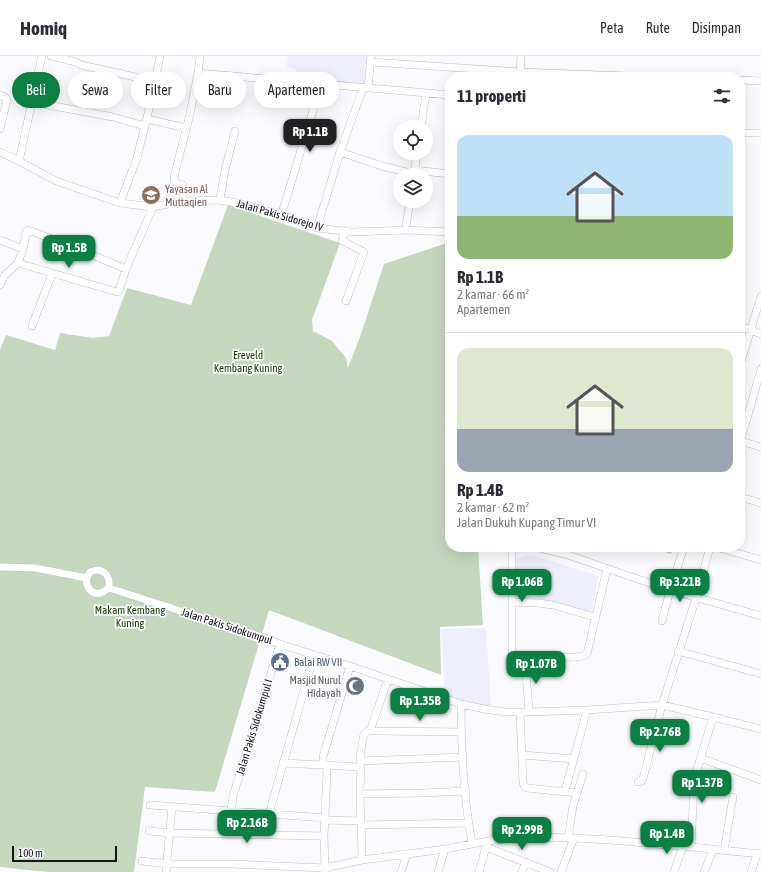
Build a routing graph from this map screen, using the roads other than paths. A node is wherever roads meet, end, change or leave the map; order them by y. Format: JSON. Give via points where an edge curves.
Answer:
{"nodes":[{"id":1,"x":42,"y":56,"type":"edge"},
{"id":2,"x":52,"y":56,"type":"edge"},
{"id":3,"x":160,"y":56,"type":"edge"},
{"id":4,"x":200,"y":56,"type":"edge"},
{"id":5,"x":522,"y":56,"type":"edge"},
{"id":6,"x":371,"y":59,"type":"edge"},
{"id":7,"x":39,"y":72,"type":"edge"},
{"id":8,"x":156,"y":72,"type":"edge"},
{"id":9,"x":198,"y":72,"type":"edge"},
{"id":10,"x":492,"y":72,"type":"edge"},
{"id":11,"x":520,"y":72,"type":"edge"},
{"id":12,"x":131,"y":76,"type":"edge"},
{"id":13,"x":745,"y":80,"type":"edge"},
{"id":14,"x":761,"y":81,"type":"edge"},
{"id":15,"x":339,"y":86,"type":"edge"},
{"id":16,"x":365,"y":88,"type":"junction"},
{"id":17,"x":194,"y":91,"type":"edge"},
{"id":18,"x":426,"y":94,"type":"junction"},
{"id":19,"x":0,"y":95,"type":"edge"},
{"id":20,"x":445,"y":95,"type":"edge"},
{"id":21,"x":60,"y":107,"type":"edge"},
{"id":22,"x":31,"y":108,"type":"edge"},
{"id":23,"x":149,"y":108,"type":"edge"},
{"id":24,"x":314,"y":108,"type":"edge"},
{"id":25,"x":422,"y":120,"type":"edge"},
{"id":26,"x":146,"y":122,"type":"junction"},
{"id":27,"x":186,"y":128,"type":"junction"},
{"id":28,"x":0,"y":129,"type":"edge"},
{"id":29,"x":236,"y":131,"type":"dead end"},
{"id":30,"x":761,"y":133,"type":"edge"},
{"id":31,"x":745,"y":135,"type":"edge"},
{"id":32,"x":0,"y":152,"type":"edge"},
{"id":33,"x":340,"y":152,"type":"junction"},
{"id":34,"x":19,"y":161,"type":"junction"},
{"id":35,"x":393,"y":168,"type":"edge"},
{"id":36,"x":433,"y":174,"type":"edge"},
{"id":37,"x":445,"y":174,"type":"edge"},
{"id":38,"x":220,"y":200,"type":"junction"},
{"id":39,"x":183,"y":201,"type":"junction"},
{"id":40,"x":120,"y":203,"type":"junction"},
{"id":41,"x":153,"y":207,"type":"junction"},
{"id":42,"x":409,"y":208,"type":"edge"},
{"id":43,"x":281,"y":216,"type":"junction"},
{"id":44,"x":317,"y":228,"type":"junction"},
{"id":45,"x":407,"y":230,"type":"junction"},
{"id":46,"x":345,"y":231,"type":"junction"},
{"id":47,"x":445,"y":232,"type":"edge"},
{"id":48,"x":0,"y":240,"type":"edge"},
{"id":49,"x":23,"y":249,"type":"junction"},
{"id":50,"x":18,"y":263,"type":"junction"},
{"id":51,"x":126,"y":269,"type":"junction"},
{"id":52,"x":52,"y":274,"type":"junction"},
{"id":53,"x":0,"y":285,"type":"edge"},
{"id":54,"x":761,"y":296,"type":"edge"},
{"id":55,"x":346,"y":301,"type":"dead end"},
{"id":56,"x":32,"y":326,"type":"dead end"},
{"id":57,"x":745,"y":328,"type":"edge"},
{"id":58,"x":750,"y":330,"type":"junction"},
{"id":59,"x":761,"y":334,"type":"edge"},
{"id":60,"x":745,"y":348,"type":"edge"},
{"id":61,"x":761,"y":370,"type":"edge"},
{"id":62,"x":758,"y":390,"type":"edge"},
{"id":63,"x":745,"y":428,"type":"edge"},
{"id":64,"x":745,"y":443,"type":"edge"},
{"id":65,"x":761,"y":447,"type":"edge"},
{"id":66,"x":745,"y":498,"type":"edge"},
{"id":67,"x":761,"y":503,"type":"edge"},
{"id":68,"x":512,"y":552,"type":"edge"},
{"id":69,"x":557,"y":552,"type":"edge"},
{"id":70,"x":682,"y":552,"type":"edge"},
{"id":71,"x":709,"y":552,"type":"edge"},
{"id":72,"x":733,"y":552,"type":"edge"},
{"id":73,"x":761,"y":560,"type":"edge"},
{"id":74,"x":0,"y":567,"type":"edge"},
{"id":75,"x":607,"y":569,"type":"junction"},
{"id":76,"x":87,"y":578,"type":"junction"},
{"id":77,"x":109,"y":588,"type":"junction"},
{"id":78,"x":670,"y":590,"type":"junction"},
{"id":79,"x":696,"y":598,"type":"junction"},
{"id":80,"x":512,"y":602,"type":"junction"},
{"id":81,"x":761,"y":616,"type":"edge"},
{"id":82,"x":595,"y":617,"type":"junction"},
{"id":83,"x":662,"y":620,"type":"dead end"},
{"id":84,"x":280,"y":644,"type":"junction"},
{"id":85,"x":678,"y":651,"type":"junction"},
{"id":86,"x":314,"y":655,"type":"junction"},
{"id":87,"x":525,"y":658,"type":"junction"},
{"id":88,"x":350,"y":666,"type":"junction"},
{"id":89,"x":761,"y":674,"type":"edge"},
{"id":90,"x":388,"y":679,"type":"junction"},
{"id":91,"x":461,"y":704,"type":"junction"},
{"id":92,"x":662,"y":705,"type":"junction"},
{"id":93,"x":587,"y":710,"type":"junction"},
{"id":94,"x":520,"y":712,"type":"junction"},
{"id":95,"x":529,"y":712,"type":"junction"},
{"id":96,"x":713,"y":716,"type":"junction"},
{"id":97,"x":371,"y":728,"type":"junction"},
{"id":98,"x":761,"y":730,"type":"edge"},
{"id":99,"x":462,"y":732,"type":"junction"},
{"id":100,"x":522,"y":755,"type":"junction"},
{"id":101,"x":463,"y":757,"type":"junction"},
{"id":102,"x":700,"y":758,"type":"junction"},
{"id":103,"x":574,"y":759,"type":"junction"},
{"id":104,"x":283,"y":763,"type":"junction"},
{"id":105,"x":361,"y":764,"type":"junction"},
{"id":106,"x":326,"y":766,"type":"junction"},
{"id":107,"x":583,"y":774,"type":"dead end"},
{"id":108,"x":761,"y":780,"type":"edge"},
{"id":109,"x":638,"y":782,"type":"dead end"},
{"id":110,"x":565,"y":791,"type":"junction"},
{"id":111,"x":466,"y":792,"type":"junction"},
{"id":112,"x":577,"y":793,"type":"junction"},
{"id":113,"x":360,"y":794,"type":"junction"},
{"id":114,"x":733,"y":797,"type":"dead end"},
{"id":115,"x":150,"y":805,"type":"dead end"},
{"id":116,"x":172,"y":806,"type":"junction"},
{"id":117,"x":231,"y":811,"type":"junction"},
{"id":118,"x":269,"y":814,"type":"junction"},
{"id":119,"x":326,"y":819,"type":"junction"},
{"id":120,"x":361,"y":823,"type":"junction"},
{"id":121,"x":468,"y":824,"type":"junction"},
{"id":122,"x":149,"y":831,"type":"dead end"},
{"id":123,"x":170,"y":833,"type":"junction"},
{"id":124,"x":324,"y":836,"type":"junction"},
{"id":125,"x":571,"y":838,"type":"junction"},
{"id":126,"x":472,"y":844,"type":"junction"},
{"id":127,"x":487,"y":844,"type":"junction"},
{"id":128,"x":687,"y":847,"type":"junction"},
{"id":129,"x":445,"y":849,"type":"junction"},
{"id":130,"x":713,"y":850,"type":"junction"},
{"id":131,"x":724,"y":851,"type":"junction"},
{"id":132,"x":407,"y":854,"type":"junction"},
{"id":133,"x":759,"y":854,"type":"edge"},
{"id":134,"x":362,"y":860,"type":"junction"},
{"id":135,"x":142,"y":861,"type":"dead end"},
{"id":136,"x":526,"y":862,"type":"junction"},
{"id":137,"x":166,"y":868,"type":"edge"},
{"id":138,"x":324,"y":870,"type":"edge"},
{"id":139,"x":401,"y":872,"type":"edge"},
{"id":140,"x":438,"y":872,"type":"edge"},
{"id":141,"x":479,"y":872,"type":"edge"},
{"id":142,"x":522,"y":872,"type":"edge"},
{"id":143,"x":550,"y":872,"type":"edge"},
{"id":144,"x":561,"y":872,"type":"edge"},
{"id":145,"x":674,"y":872,"type":"edge"},
{"id":146,"x":704,"y":872,"type":"edge"},
{"id":147,"x":751,"y":872,"type":"edge"}],
"edges":[{"from":1,"to":7,"type":"street"},
{"from":2,"to":12,"type":"street"},
{"from":3,"to":8,"type":"street"},
{"from":4,"to":9,"type":"street"},
{"from":5,"to":11,"type":"street"},
{"from":6,"to":10,"type":"street"},
{"from":6,"to":16,"type":"street"},
{"from":13,"to":14,"type":"street"},
{"from":15,"to":16,"type":"street"},
{"from":16,"to":18,"type":"street"},
{"from":16,"to":33,"type":"street"},
{"from":17,"to":27,"type":"street"},
{"from":18,"to":20,"type":"street"},
{"from":18,"to":25,"type":"street"},
{"from":19,"to":28,"type":"street","via":[[7,100]]},
{"from":21,"to":26,"type":"street"},
{"from":22,"to":34,"type":"street"},
{"from":23,"to":26,"type":"street"},
{"from":24,"to":43,"type":"street"},
{"from":26,"to":27,"type":"street"},
{"from":26,"to":40,"type":"street","via":[[137,158]]},
{"from":27,"to":39,"type":"street","via":[[174,177],[177,183],[183,185]]},
{"from":29,"to":38,"type":"street"},
{"from":30,"to":31,"type":"street"},
{"from":32,"to":34,"type":"street","name":"Jalan Pakis Sidorejo IV"},
{"from":33,"to":35,"type":"street"},
{"from":33,"to":44,"type":"street"},
{"from":34,"to":40,"type":"street","name":"Jalan Pakis Sidorejo IV","via":[[56,181]]},
{"from":36,"to":37,"type":"street"},
{"from":38,"to":39,"type":"street","name":"Jalan Pakis Sidorejo IV"},
{"from":38,"to":43,"type":"street","name":"Jalan Pakis Sidorejo IV"},
{"from":39,"to":41,"type":"street","name":"Jalan Pakis Sidorejo IV"},
{"from":40,"to":41,"type":"street","name":"Jalan Pakis Sidorejo IV"},
{"from":41,"to":51,"type":"street"},
{"from":42,"to":45,"type":"street"},
{"from":43,"to":44,"type":"street","name":"Jalan Pakis Sidorejo IV"},
{"from":44,"to":46,"type":"street","name":"Jalan Pakis Sidorejo IV"},
{"from":45,"to":46,"type":"street","name":"Jalan Pakis Sidorejo IV"},
{"from":45,"to":47,"type":"street","name":"Jalan Pakis Sidorejo IV"},
{"from":46,"to":55,"type":"street","via":[[342,240],[364,251]]},
{"from":48,"to":49,"type":"street"},
{"from":49,"to":50,"type":"street"},
{"from":49,"to":51,"type":"street","via":[[26,231],[29,230]]},
{"from":50,"to":52,"type":"street"},
{"from":50,"to":53,"type":"street","via":[[5,275]]},
{"from":51,"to":52,"type":"street","via":[[117,292]]},
{"from":52,"to":56,"type":"street"},
{"from":54,"to":58,"type":"street"},
{"from":57,"to":58,"type":"street"},
{"from":58,"to":59,"type":"street"},
{"from":58,"to":60,"type":"street"},
{"from":61,"to":62,"type":"street"},
{"from":62,"to":63,"type":"street"},
{"from":64,"to":65,"type":"street"},
{"from":66,"to":67,"type":"street"},
{"from":68,"to":80,"type":"street"},
{"from":69,"to":75,"type":"street"},
{"from":70,"to":78,"type":"street"},
{"from":71,"to":79,"type":"street"},
{"from":72,"to":73,"type":"street"},
{"from":74,"to":76,"type":"street","via":[[35,568]]},
{"from":75,"to":78,"type":"street"},
{"from":75,"to":82,"type":"street"},
{"from":76,"to":77,"type":"street","via":[[86,584],[94,593]]},
{"from":76,"to":77,"type":"street","via":[[90,572],[102,571],[109,577]]},
{"from":77,"to":84,"type":"street","name":"Jalan Pakis Sidokumpul"},
{"from":78,"to":79,"type":"street"},
{"from":78,"to":83,"type":"street"},
{"from":79,"to":81,"type":"street"},
{"from":79,"to":85,"type":"street"},
{"from":80,"to":82,"type":"street","via":[[553,605]]},
{"from":80,"to":87,"type":"street","via":[[512,652],[515,656]]},
{"from":82,"to":87,"type":"street","via":[[586,655]]},
{"from":84,"to":86,"type":"street","name":"Jalan Pakis Sidokumpul"},
{"from":84,"to":117,"type":"street","name":"Jalan Pakis Sidokumpul I","via":[[233,796]]},
{"from":85,"to":89,"type":"street"},
{"from":85,"to":92,"type":"street"},
{"from":86,"to":88,"type":"street","name":"Jalan Pakis Sidokumpul"},
{"from":86,"to":104,"type":"street"},
{"from":87,"to":95,"type":"street"},
{"from":88,"to":90,"type":"street","name":"Jalan Pakis Sidokumpul"},
{"from":88,"to":106,"type":"street","via":[[323,757]]},
{"from":90,"to":91,"type":"street","name":"Jalan Pakis Sidokumpul"},
{"from":90,"to":97,"type":"street"},
{"from":91,"to":94,"type":"street","name":"Jalan Pakis Sidokumpul","via":[[505,712]]},
{"from":91,"to":99,"type":"street"},
{"from":92,"to":93,"type":"street","name":"Jalan Pakis Sidokumpul"},
{"from":92,"to":96,"type":"street","name":"Jalan Pakis Sidokumpul"},
{"from":92,"to":109,"type":"street","via":[[644,775]]},
{"from":93,"to":95,"type":"street","name":"Jalan Pakis Sidokumpul"},
{"from":93,"to":103,"type":"street"},
{"from":94,"to":95,"type":"street","name":"Jalan Pakis Sidokumpul"},
{"from":94,"to":100,"type":"street"},
{"from":96,"to":98,"type":"street","name":"Jalan Pakis Sidokumpul"},
{"from":96,"to":102,"type":"street"},
{"from":97,"to":99,"type":"street","via":[[374,731]]},
{"from":97,"to":105,"type":"street","via":[[363,738]]},
{"from":99,"to":101,"type":"street"},
{"from":100,"to":103,"type":"street"},
{"from":100,"to":110,"type":"street","via":[[524,786]]},
{"from":101,"to":105,"type":"street"},
{"from":101,"to":111,"type":"street"},
{"from":102,"to":108,"type":"street"},
{"from":102,"to":128,"type":"street","via":[[694,784]]},
{"from":103,"to":110,"type":"street"},
{"from":104,"to":106,"type":"street"},
{"from":104,"to":118,"type":"street"},
{"from":105,"to":106,"type":"street"},
{"from":105,"to":113,"type":"street"},
{"from":106,"to":119,"type":"street"},
{"from":107,"to":112,"type":"street"},
{"from":110,"to":112,"type":"street"},
{"from":111,"to":113,"type":"street"},
{"from":111,"to":121,"type":"street"},
{"from":112,"to":125,"type":"street","via":[[573,806]]},
{"from":113,"to":120,"type":"street"},
{"from":114,"to":131,"type":"street"},
{"from":115,"to":116,"type":"street"},
{"from":116,"to":117,"type":"street"},
{"from":116,"to":123,"type":"street"},
{"from":117,"to":118,"type":"street"},
{"from":118,"to":119,"type":"street"},
{"from":119,"to":120,"type":"street"},
{"from":119,"to":124,"type":"street"},
{"from":120,"to":121,"type":"street"},
{"from":120,"to":134,"type":"street"},
{"from":121,"to":126,"type":"street"},
{"from":122,"to":123,"type":"street"},
{"from":123,"to":124,"type":"street"},
{"from":123,"to":137,"type":"street"},
{"from":124,"to":138,"type":"street"},
{"from":125,"to":127,"type":"street","via":[[529,837]]},
{"from":125,"to":128,"type":"street"},
{"from":125,"to":144,"type":"street"},
{"from":126,"to":127,"type":"street"},
{"from":126,"to":129,"type":"street"},
{"from":127,"to":136,"type":"street"},
{"from":127,"to":141,"type":"street"},
{"from":128,"to":130,"type":"street"},
{"from":128,"to":145,"type":"street"},
{"from":129,"to":132,"type":"street"},
{"from":129,"to":140,"type":"street"},
{"from":130,"to":131,"type":"street"},
{"from":130,"to":146,"type":"street"},
{"from":131,"to":133,"type":"street"},
{"from":132,"to":134,"type":"street"},
{"from":132,"to":139,"type":"street"},
{"from":133,"to":147,"type":"street"},
{"from":134,"to":138,"type":"street"},
{"from":135,"to":137,"type":"street"},
{"from":136,"to":142,"type":"street"},
{"from":136,"to":143,"type":"street"},
{"from":137,"to":138,"type":"street","via":[[230,864]]}]}
